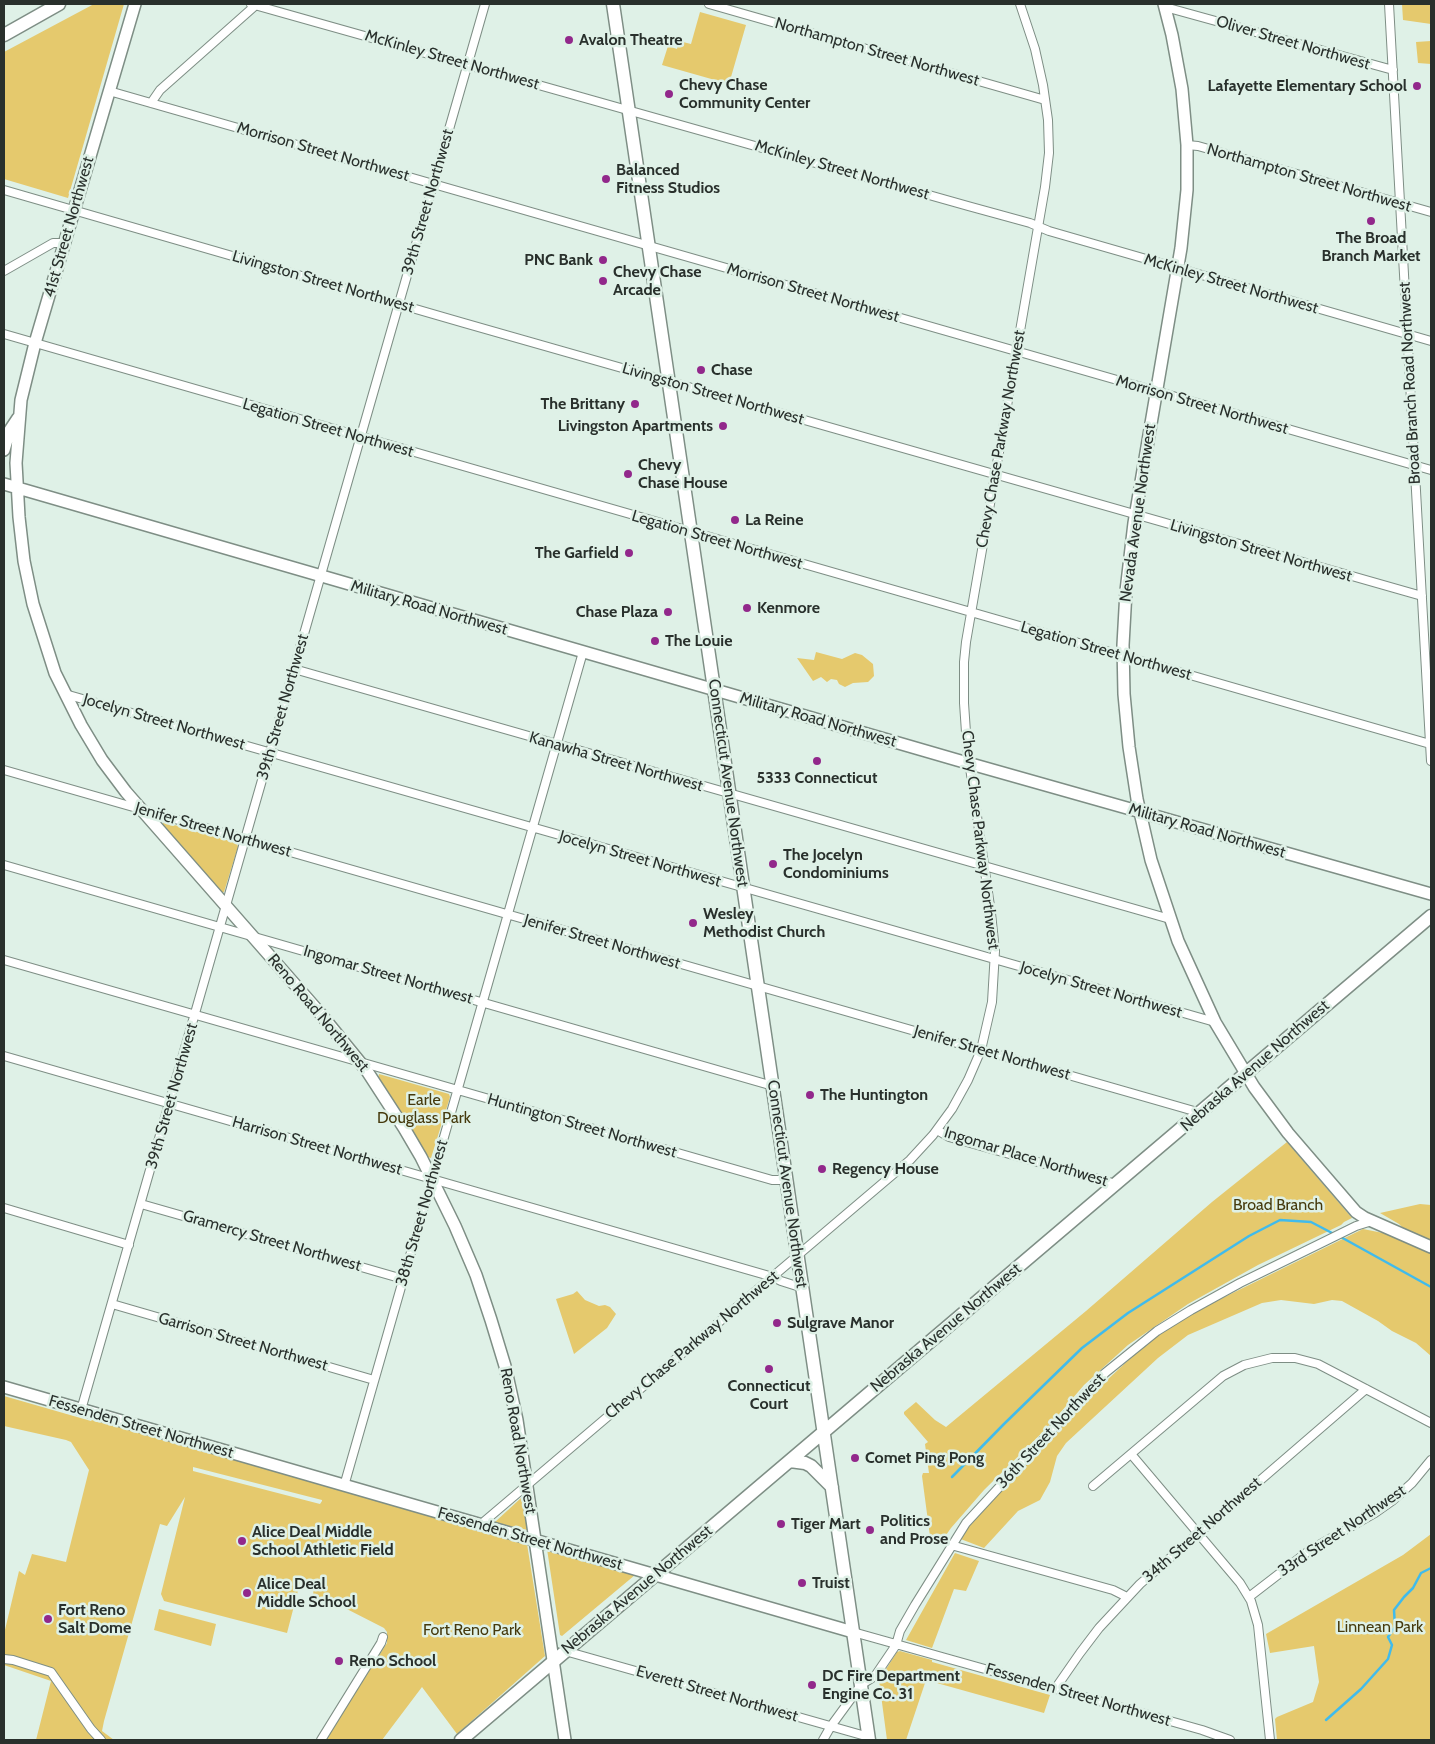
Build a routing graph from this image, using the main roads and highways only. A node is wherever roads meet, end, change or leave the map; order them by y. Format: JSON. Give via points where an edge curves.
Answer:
{"nodes":[{"id":1,"x":59,"y":4,"type":"edge"},
{"id":2,"x":135,"y":4,"type":"edge"},
{"id":3,"x":613,"y":4,"type":"edge"},
{"id":4,"x":1164,"y":5,"type":"edge"},
{"id":5,"x":4,"y":35,"type":"edge"},
{"id":6,"x":19,"y":417,"type":"junction"},
{"id":7,"x":4,"y":450,"type":"edge"},
{"id":8,"x":16,"y":470,"type":"junction"},
{"id":9,"x":4,"y":479,"type":"edge"},
{"id":10,"x":4,"y":484,"type":"edge"},
{"id":11,"x":17,"y":488,"type":"junction"},
{"id":12,"x":715,"y":690,"type":"junction"},
{"id":13,"x":1140,"y":812,"type":"junction"},
{"id":14,"x":1431,"y":894,"type":"edge"},
{"id":15,"x":1431,"y":916,"type":"edge"},
{"id":16,"x":1245,"y":1074,"type":"junction"},
{"id":17,"x":1431,"y":1247,"type":"edge"},
{"id":18,"x":4,"y":1387,"type":"edge"},
{"id":19,"x":825,"y":1432,"type":"junction"},
{"id":20,"x":790,"y":1461,"type":"junction"},
{"id":21,"x":832,"y":1487,"type":"junction"},
{"id":22,"x":535,"y":1540,"type":"junction"},
{"id":23,"x":655,"y":1575,"type":"junction"},
{"id":24,"x":853,"y":1632,"type":"junction"},
{"id":25,"x":554,"y":1662,"type":"junction"},
{"id":26,"x":869,"y":1739,"type":"edge"},
{"id":27,"x":461,"y":1740,"type":"edge"},
{"id":28,"x":566,"y":1740,"type":"edge"}],
"edges":[{"from":1,"to":5,"type":"main road"},
{"from":2,"to":6,"type":"main road","name":"41st Street Northwest","via":[[35,343]]},
{"from":3,"to":12,"type":"main road","name":"Connecticut Avenue Northwest"},
{"from":4,"to":13,"type":"main road","name":"Nevada Avenue Northwest","via":[[1180,75],[1187,145],[1186,208],[1135,515],[1126,591],[1124,656],[1128,734]]},
{"from":6,"to":7,"type":"main road","name":"41st Street Northwest","via":[[10,430]]},
{"from":6,"to":8,"type":"main road","name":"Reno Road Northwest"},
{"from":8,"to":9,"type":"main road"},
{"from":8,"to":11,"type":"main road","name":"Reno Road Northwest"},
{"from":10,"to":11,"type":"main road","name":"Military Road Northwest"},
{"from":11,"to":12,"type":"main road","name":"Military Road Northwest"},
{"from":11,"to":22,"type":"main road","name":"Reno Road Northwest","via":[[31,597],[45,646],[65,694],[102,760],[141,810],[314,1006],[359,1062],[404,1128],[432,1179],[461,1240],[505,1366],[516,1412]]},
{"from":12,"to":13,"type":"main road","name":"Military Road Northwest"},
{"from":12,"to":19,"type":"main road","name":"Connecticut Avenue Northwest"},
{"from":13,"to":14,"type":"main road","name":"Military Road Northwest"},
{"from":13,"to":16,"type":"main road","name":"Nevada Avenue Northwest","via":[[1170,919],[1215,1022]]},
{"from":15,"to":16,"type":"main road","name":"Nebraska Avenue Northwest"},
{"from":16,"to":17,"type":"main road","name":"Nevada Avenue Northwest","via":[[1288,1133],[1356,1212]]},
{"from":16,"to":19,"type":"main road","name":"Nebraska Avenue Northwest"},
{"from":18,"to":22,"type":"main road","name":"Fessenden Street Northwest"},
{"from":19,"to":20,"type":"main road","name":"Nebraska Avenue Northwest"},
{"from":19,"to":21,"type":"main road","name":"Connecticut Avenue Northwest"},
{"from":20,"to":21,"type":"main road","via":[[811,1466]]},
{"from":20,"to":23,"type":"main road","name":"Nebraska Avenue Northwest"},
{"from":21,"to":24,"type":"main road","name":"Connecticut Avenue Northwest"},
{"from":22,"to":23,"type":"main road","name":"Fessenden Street Northwest"},
{"from":22,"to":25,"type":"main road","name":"Reno Road Northwest"},
{"from":23,"to":24,"type":"main road","name":"Fessenden Street Northwest"},
{"from":23,"to":25,"type":"main road","name":"Nebraska Avenue Northwest"},
{"from":24,"to":26,"type":"main road","name":"Connecticut Avenue Northwest"},
{"from":25,"to":27,"type":"main road","name":"Nebraska Avenue Northwest"},
{"from":25,"to":28,"type":"main road","name":"Reno Road Northwest"}]}
